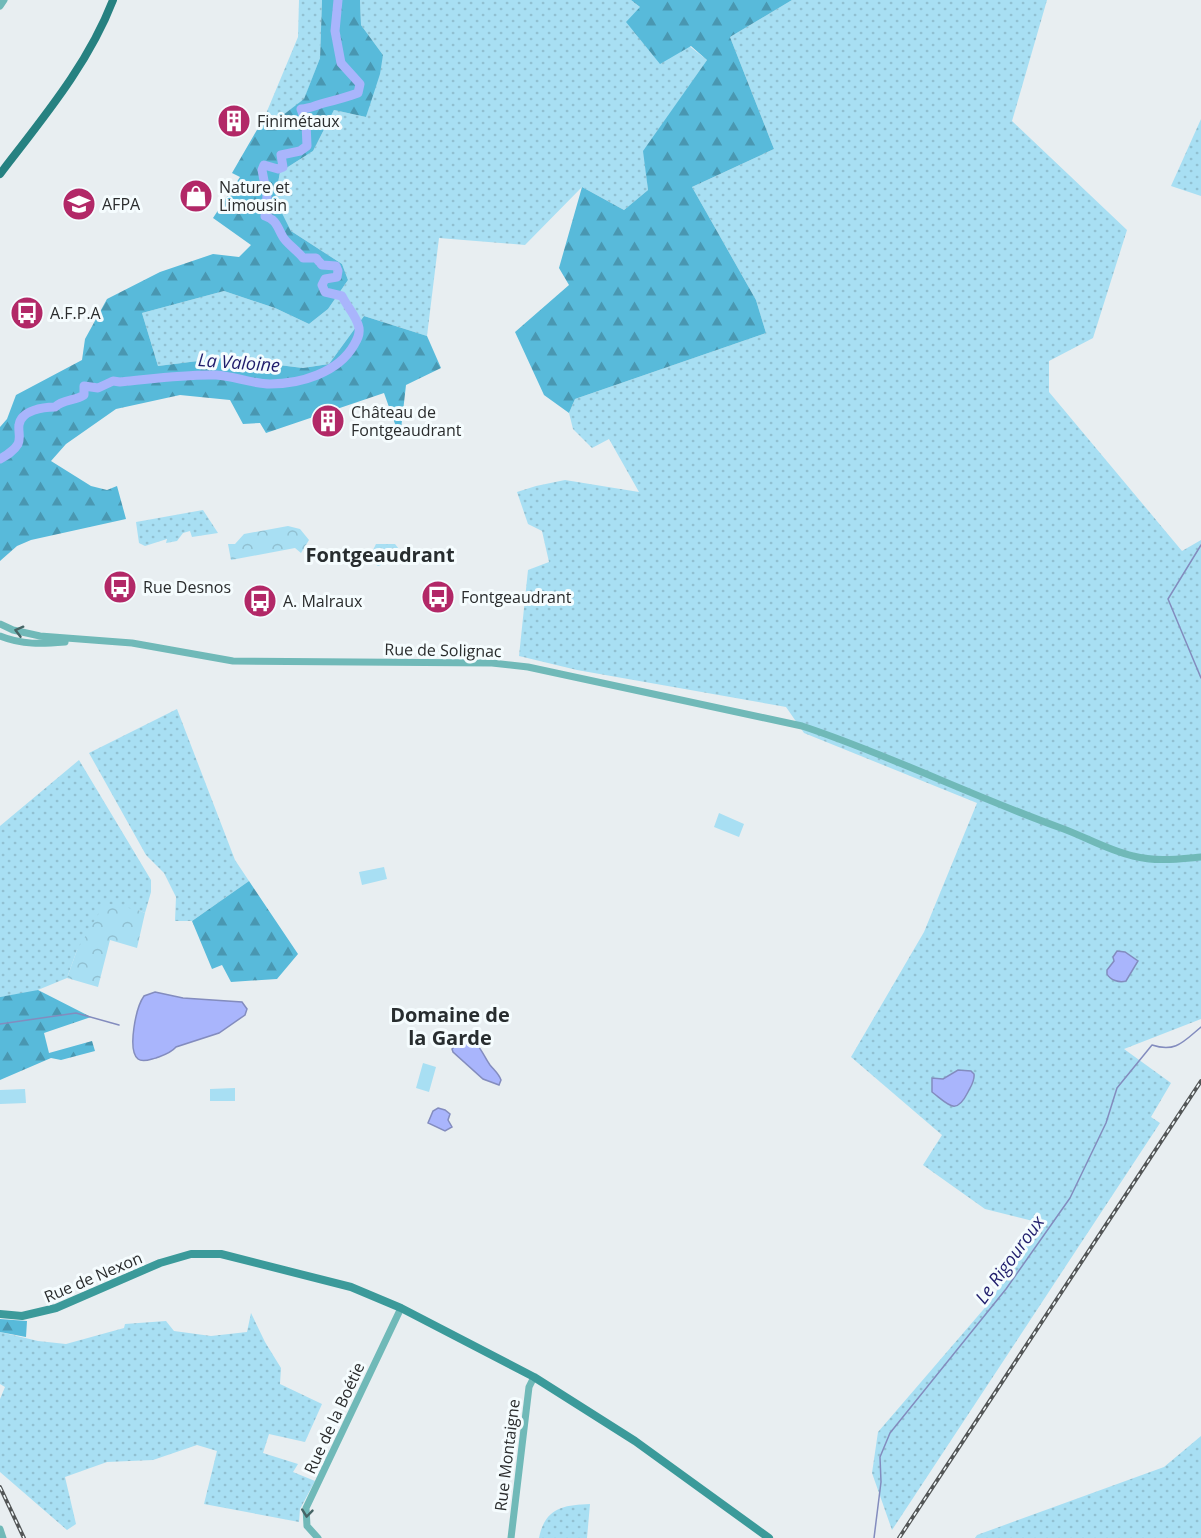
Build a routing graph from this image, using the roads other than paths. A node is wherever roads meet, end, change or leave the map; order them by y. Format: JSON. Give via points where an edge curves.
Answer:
{"nodes":[{"id":1,"x":4,"y":0,"type":"edge"},
{"id":2,"x":107,"y":0,"type":"edge"},
{"id":3,"x":113,"y":0,"type":"edge"},
{"id":4,"x":0,"y":6,"type":"edge"},
{"id":5,"x":0,"y":166,"type":"edge"},
{"id":6,"x":0,"y":174,"type":"edge"},
{"id":7,"x":0,"y":624,"type":"edge"},
{"id":8,"x":0,"y":636,"type":"edge"},
{"id":9,"x":80,"y":640,"type":"junction"},
{"id":10,"x":1201,"y":857,"type":"edge"},
{"id":11,"x":401,"y":1308,"type":"junction"},
{"id":12,"x":0,"y":1314,"type":"edge"},
{"id":13,"x":534,"y":1377,"type":"junction"},
{"id":14,"x":0,"y":1529,"type":"edge"},
{"id":15,"x":3,"y":1538,"type":"edge"},
{"id":16,"x":318,"y":1538,"type":"edge"},
{"id":17,"x":511,"y":1538,"type":"edge"},
{"id":18,"x":769,"y":1538,"type":"edge"}],
"edges":[{"from":1,"to":4,"type":"street"},
{"from":2,"to":5,"type":"main road","via":[[89,41],[66,78]]},
{"from":3,"to":6,"type":"main road","via":[[72,78]]},
{"from":9,"to":7,"type":"street","name":"Rue de Solignac","one_way":true,"via":[[40,636]]},
{"from":8,"to":9,"type":"street","name":"Rue de Solignac","via":[[29,644]]},
{"from":9,"to":10,"type":"street","name":"Rue de Solignac","via":[[143,645],[233,661],[510,665],[802,726],[1106,848],[1159,860]]},
{"from":11,"to":12,"type":"main road","name":"Rue de Nexon","via":[[351,1287],[221,1254],[191,1254],[160,1263],[56,1308],[22,1316]]},
{"from":11,"to":13,"type":"main road","name":"Rue de Nexon"},
{"from":11,"to":16,"type":"street","name":"Rue de la Boétie","one_way":true,"via":[[306,1508],[307,1526]]},
{"from":13,"to":17,"type":"street","name":"Rue Montaigne","via":[[529,1387]]},
{"from":13,"to":18,"type":"main road","name":"Rue de Nexon","via":[[635,1441]]},
{"from":14,"to":15,"type":"street"}]}
